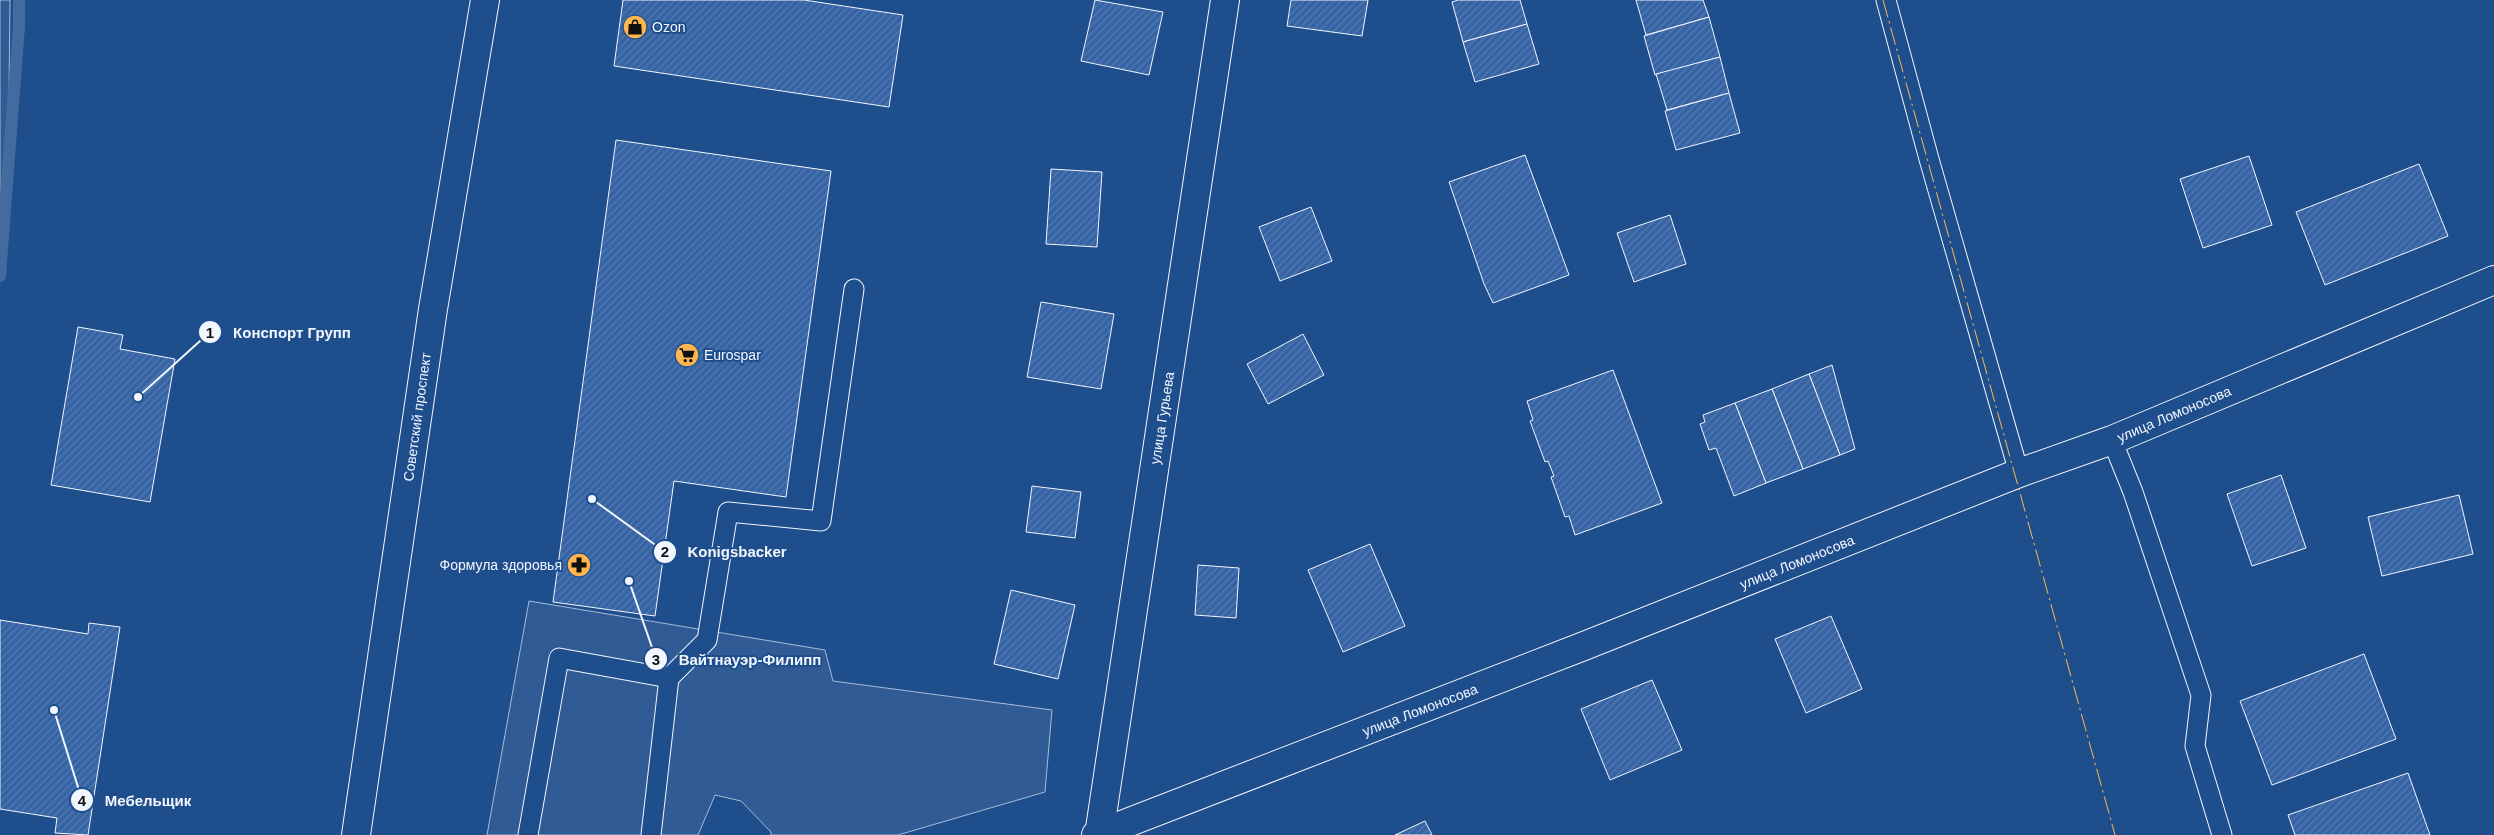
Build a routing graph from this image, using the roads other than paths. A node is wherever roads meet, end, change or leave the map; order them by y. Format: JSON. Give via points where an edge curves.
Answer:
{"nodes":[{"id":1,"x":485,"y":0,"type":"edge"},
{"id":2,"x":1225,"y":0,"type":"edge"},
{"id":3,"x":1886,"y":0,"type":"edge"},
{"id":4,"x":2494,"y":280,"type":"edge"},
{"id":5,"x":854,"y":289,"type":"dead end"},
{"id":6,"x":2112,"y":440,"type":"junction"},
{"id":7,"x":2019,"y":473,"type":"junction"},
{"id":8,"x":670,"y":678,"type":"junction"},
{"id":9,"x":356,"y":835,"type":"edge"},
{"id":10,"x":528,"y":835,"type":"edge"},
{"id":11,"x":651,"y":835,"type":"edge"},
{"id":12,"x":1098,"y":835,"type":"edge"},
{"id":13,"x":2222,"y":835,"type":"edge"}],
"edges":[{"from":1,"to":9,"type":"street","name":"Советский проспект","via":[[433,309]]},
{"from":2,"to":12,"type":"street","name":"улица Гурьева"},
{"from":3,"to":7,"type":"lane","via":[[1928,159]]},
{"from":4,"to":6,"type":"street","name":"улица Ломоносова"},
{"from":5,"to":8,"type":"lane","via":[[821,521],[728,512],[708,640]]},
{"from":6,"to":7,"type":"street","name":"улица Ломоносова"},
{"from":6,"to":13,"type":"lane","via":[[2133,492],[2201,694],[2195,746]]},
{"from":7,"to":12,"type":"street","name":"улица Ломоносова"},
{"from":8,"to":10,"type":"lane","via":[[559,658]]},
{"from":8,"to":11,"type":"lane"}]}
